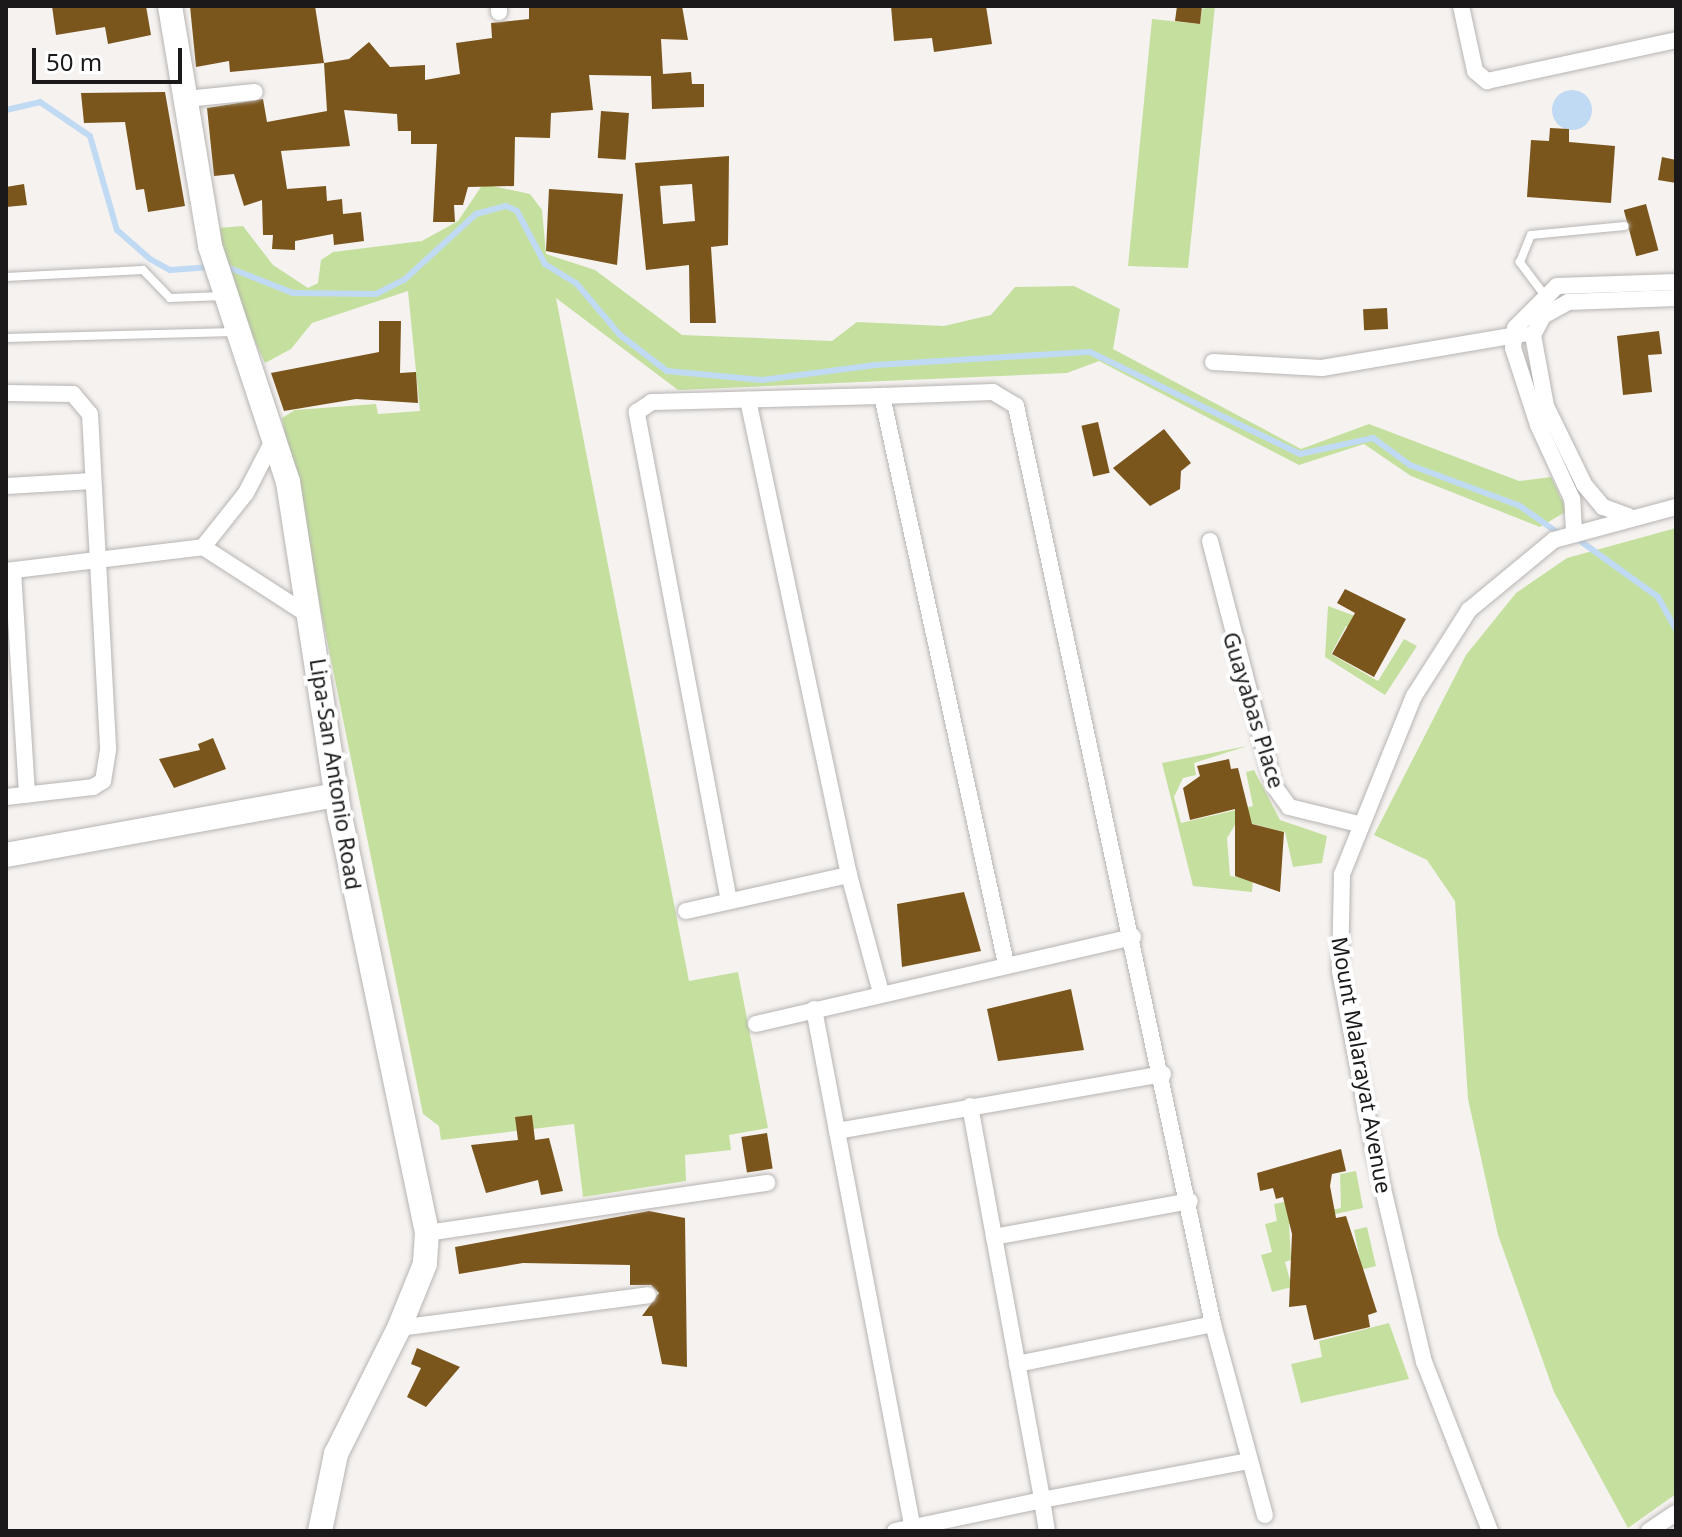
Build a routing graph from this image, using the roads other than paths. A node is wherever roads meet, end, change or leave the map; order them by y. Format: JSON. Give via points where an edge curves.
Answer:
{"nodes":[{"id":1,"x":170,"y":6,"type":"edge"},
{"id":2,"x":1461,"y":6,"type":"edge"},
{"id":3,"x":1676,"y":40,"type":"edge"},
{"id":4,"x":255,"y":92,"type":"dead end"},
{"id":5,"x":186,"y":99,"type":"junction"},
{"id":6,"x":1625,"y":226,"type":"dead end"},
{"id":7,"x":6,"y":277,"type":"edge"},
{"id":8,"x":1676,"y":282,"type":"edge"},
{"id":9,"x":223,"y":292,"type":"junction"},
{"id":10,"x":1543,"y":293,"type":"junction"},
{"id":11,"x":1676,"y":298,"type":"edge"},
{"id":12,"x":239,"y":332,"type":"junction"},
{"id":13,"x":1512,"y":335,"type":"junction"},
{"id":14,"x":1533,"y":335,"type":"junction"},
{"id":15,"x":6,"y":338,"type":"edge"},
{"id":16,"x":1213,"y":362,"type":"dead end"},
{"id":17,"x":6,"y":393,"type":"edge"},
{"id":18,"x":882,"y":396,"type":"junction"},
{"id":19,"x":748,"y":400,"type":"junction"},
{"id":20,"x":277,"y":435,"type":"junction"},
{"id":21,"x":93,"y":481,"type":"junction"},
{"id":22,"x":6,"y":486,"type":"edge"},
{"id":23,"x":1676,"y":507,"type":"edge"},
{"id":24,"x":1629,"y":516,"type":"junction"},
{"id":25,"x":1572,"y":532,"type":"junction"},
{"id":26,"x":1210,"y":541,"type":"dead end"},
{"id":27,"x":203,"y":547,"type":"junction"},
{"id":28,"x":98,"y":564,"type":"junction"},
{"id":29,"x":10,"y":571,"type":"edge"},
{"id":30,"x":312,"y":618,"type":"junction"},
{"id":31,"x":27,"y":795,"type":"junction"},
{"id":32,"x":337,"y":795,"type":"junction"},
{"id":33,"x":6,"y":797,"type":"edge"},
{"id":34,"x":1358,"y":824,"type":"junction"},
{"id":35,"x":6,"y":855,"type":"edge"},
{"id":36,"x":849,"y":875,"type":"junction"},
{"id":37,"x":729,"y":901,"type":"junction"},
{"id":38,"x":686,"y":911,"type":"dead end"},
{"id":39,"x":1133,"y":937,"type":"junction"},
{"id":40,"x":1006,"y":964,"type":"junction"},
{"id":41,"x":881,"y":993,"type":"junction"},
{"id":42,"x":814,"y":1009,"type":"junction"},
{"id":43,"x":756,"y":1024,"type":"dead end"},
{"id":44,"x":1163,"y":1074,"type":"junction"},
{"id":45,"x":970,"y":1106,"type":"junction"},
{"id":46,"x":837,"y":1131,"type":"junction"},
{"id":47,"x":767,"y":1183,"type":"dead end"},
{"id":48,"x":1190,"y":1201,"type":"junction"},
{"id":49,"x":427,"y":1233,"type":"junction"},
{"id":50,"x":994,"y":1237,"type":"junction"},
{"id":51,"x":648,"y":1295,"type":"dead end"},
{"id":52,"x":1213,"y":1324,"type":"junction"},
{"id":53,"x":399,"y":1328,"type":"junction"},
{"id":54,"x":1017,"y":1364,"type":"junction"},
{"id":55,"x":1249,"y":1461,"type":"junction"},
{"id":56,"x":1042,"y":1500,"type":"junction"},
{"id":57,"x":1676,"y":1513,"type":"edge"},
{"id":58,"x":1265,"y":1515,"type":"dead end"},
{"id":59,"x":912,"y":1529,"type":"edge"},
{"id":60,"x":320,"y":1531,"type":"edge"},
{"id":61,"x":895,"y":1531,"type":"edge"},
{"id":62,"x":1047,"y":1531,"type":"edge"},
{"id":63,"x":1490,"y":1531,"type":"edge"},
{"id":64,"x":1649,"y":1531,"type":"edge"}],
"edges":[{"from":1,"to":5,"type":"main road","name":"Lipa-San Antonio Road"},
{"from":2,"to":3,"type":"street","via":[[1475,71],[1487,81]]},
{"from":4,"to":5,"type":"street"},
{"from":5,"to":9,"type":"main road","name":"Lipa-San Antonio Road","via":[[210,246]]},
{"from":6,"to":10,"type":"lane","via":[[1531,235],[1520,262]]},
{"from":7,"to":9,"type":"lane","via":[[143,270],[170,298]]},
{"from":8,"to":10,"type":"street","via":[[1565,285]]},
{"from":9,"to":12,"type":"main road","name":"Lipa-San Antonio Road"},
{"from":10,"to":13,"type":"street"},
{"from":11,"to":14,"type":"street","via":[[1568,302],[1543,316]]},
{"from":12,"to":15,"type":"lane"},
{"from":12,"to":20,"type":"main road","name":"Lipa-San Antonio Road"},
{"from":13,"to":14,"type":"street"},
{"from":13,"to":16,"type":"street","via":[[1347,366],[1286,370]]},
{"from":13,"to":25,"type":"street","via":[[1538,425],[1572,499]]},
{"from":14,"to":24,"type":"street","via":[[1546,406],[1584,484],[1603,507]]},
{"from":17,"to":21,"type":"street","via":[[55,391],[86,402]]},
{"from":18,"to":19,"type":"street"},
{"from":18,"to":39,"type":"street","via":[[993,392],[1016,406]]},
{"from":18,"to":40,"type":"street"},
{"from":19,"to":36,"type":"street"},
{"from":19,"to":37,"type":"street","via":[[652,402],[637,412]]},
{"from":20,"to":27,"type":"street","via":[[246,493]]},
{"from":20,"to":30,"type":"main road","name":"Lipa-San Antonio Road"},
{"from":21,"to":22,"type":"street"},
{"from":21,"to":28,"type":"street"},
{"from":23,"to":24,"type":"street","name":"Mount Malarayat Avenue"},
{"from":24,"to":25,"type":"street","name":"Mount Malarayat Avenue"},
{"from":25,"to":34,"type":"street","name":"Mount Malarayat Avenue","via":[[1507,573],[1454,627],[1414,696]]},
{"from":26,"to":34,"type":"street","name":"Guayabas Place","via":[[1274,786],[1289,807]]},
{"from":27,"to":28,"type":"street"},
{"from":27,"to":30,"type":"street"},
{"from":28,"to":29,"type":"street"},
{"from":28,"to":31,"type":"street","via":[[108,766],[93,787]]},
{"from":29,"to":31,"type":"street"},
{"from":30,"to":32,"type":"main road","name":"Lipa-San Antonio Road"},
{"from":31,"to":33,"type":"street"},
{"from":32,"to":35,"type":"main road"},
{"from":32,"to":49,"type":"main road","name":"Lipa-San Antonio Road"},
{"from":34,"to":63,"type":"street","name":"Mount Malarayat Avenue","via":[[1337,927],[1361,1090],[1424,1362]]},
{"from":36,"to":37,"type":"street"},
{"from":36,"to":41,"type":"street"},
{"from":37,"to":38,"type":"street"},
{"from":39,"to":40,"type":"street"},
{"from":39,"to":44,"type":"street"},
{"from":40,"to":41,"type":"street"},
{"from":41,"to":42,"type":"street"},
{"from":42,"to":43,"type":"street"},
{"from":42,"to":46,"type":"street"},
{"from":44,"to":45,"type":"street"},
{"from":44,"to":48,"type":"street"},
{"from":45,"to":46,"type":"street"},
{"from":45,"to":50,"type":"street"},
{"from":46,"to":59,"type":"street"},
{"from":47,"to":49,"type":"street"},
{"from":48,"to":50,"type":"street"},
{"from":48,"to":52,"type":"street"},
{"from":49,"to":53,"type":"main road","name":"Lipa-San Antonio Road","via":[[425,1264]]},
{"from":50,"to":54,"type":"street"},
{"from":51,"to":53,"type":"street"},
{"from":52,"to":54,"type":"street"},
{"from":52,"to":55,"type":"street"},
{"from":53,"to":60,"type":"main road","name":"Lipa-San Antonio Road","via":[[336,1454]]},
{"from":54,"to":56,"type":"street"},
{"from":55,"to":56,"type":"street"},
{"from":55,"to":58,"type":"street"},
{"from":56,"to":59,"type":"street"},
{"from":56,"to":62,"type":"street"},
{"from":57,"to":64,"type":"street"},
{"from":59,"to":61,"type":"street"}]}
